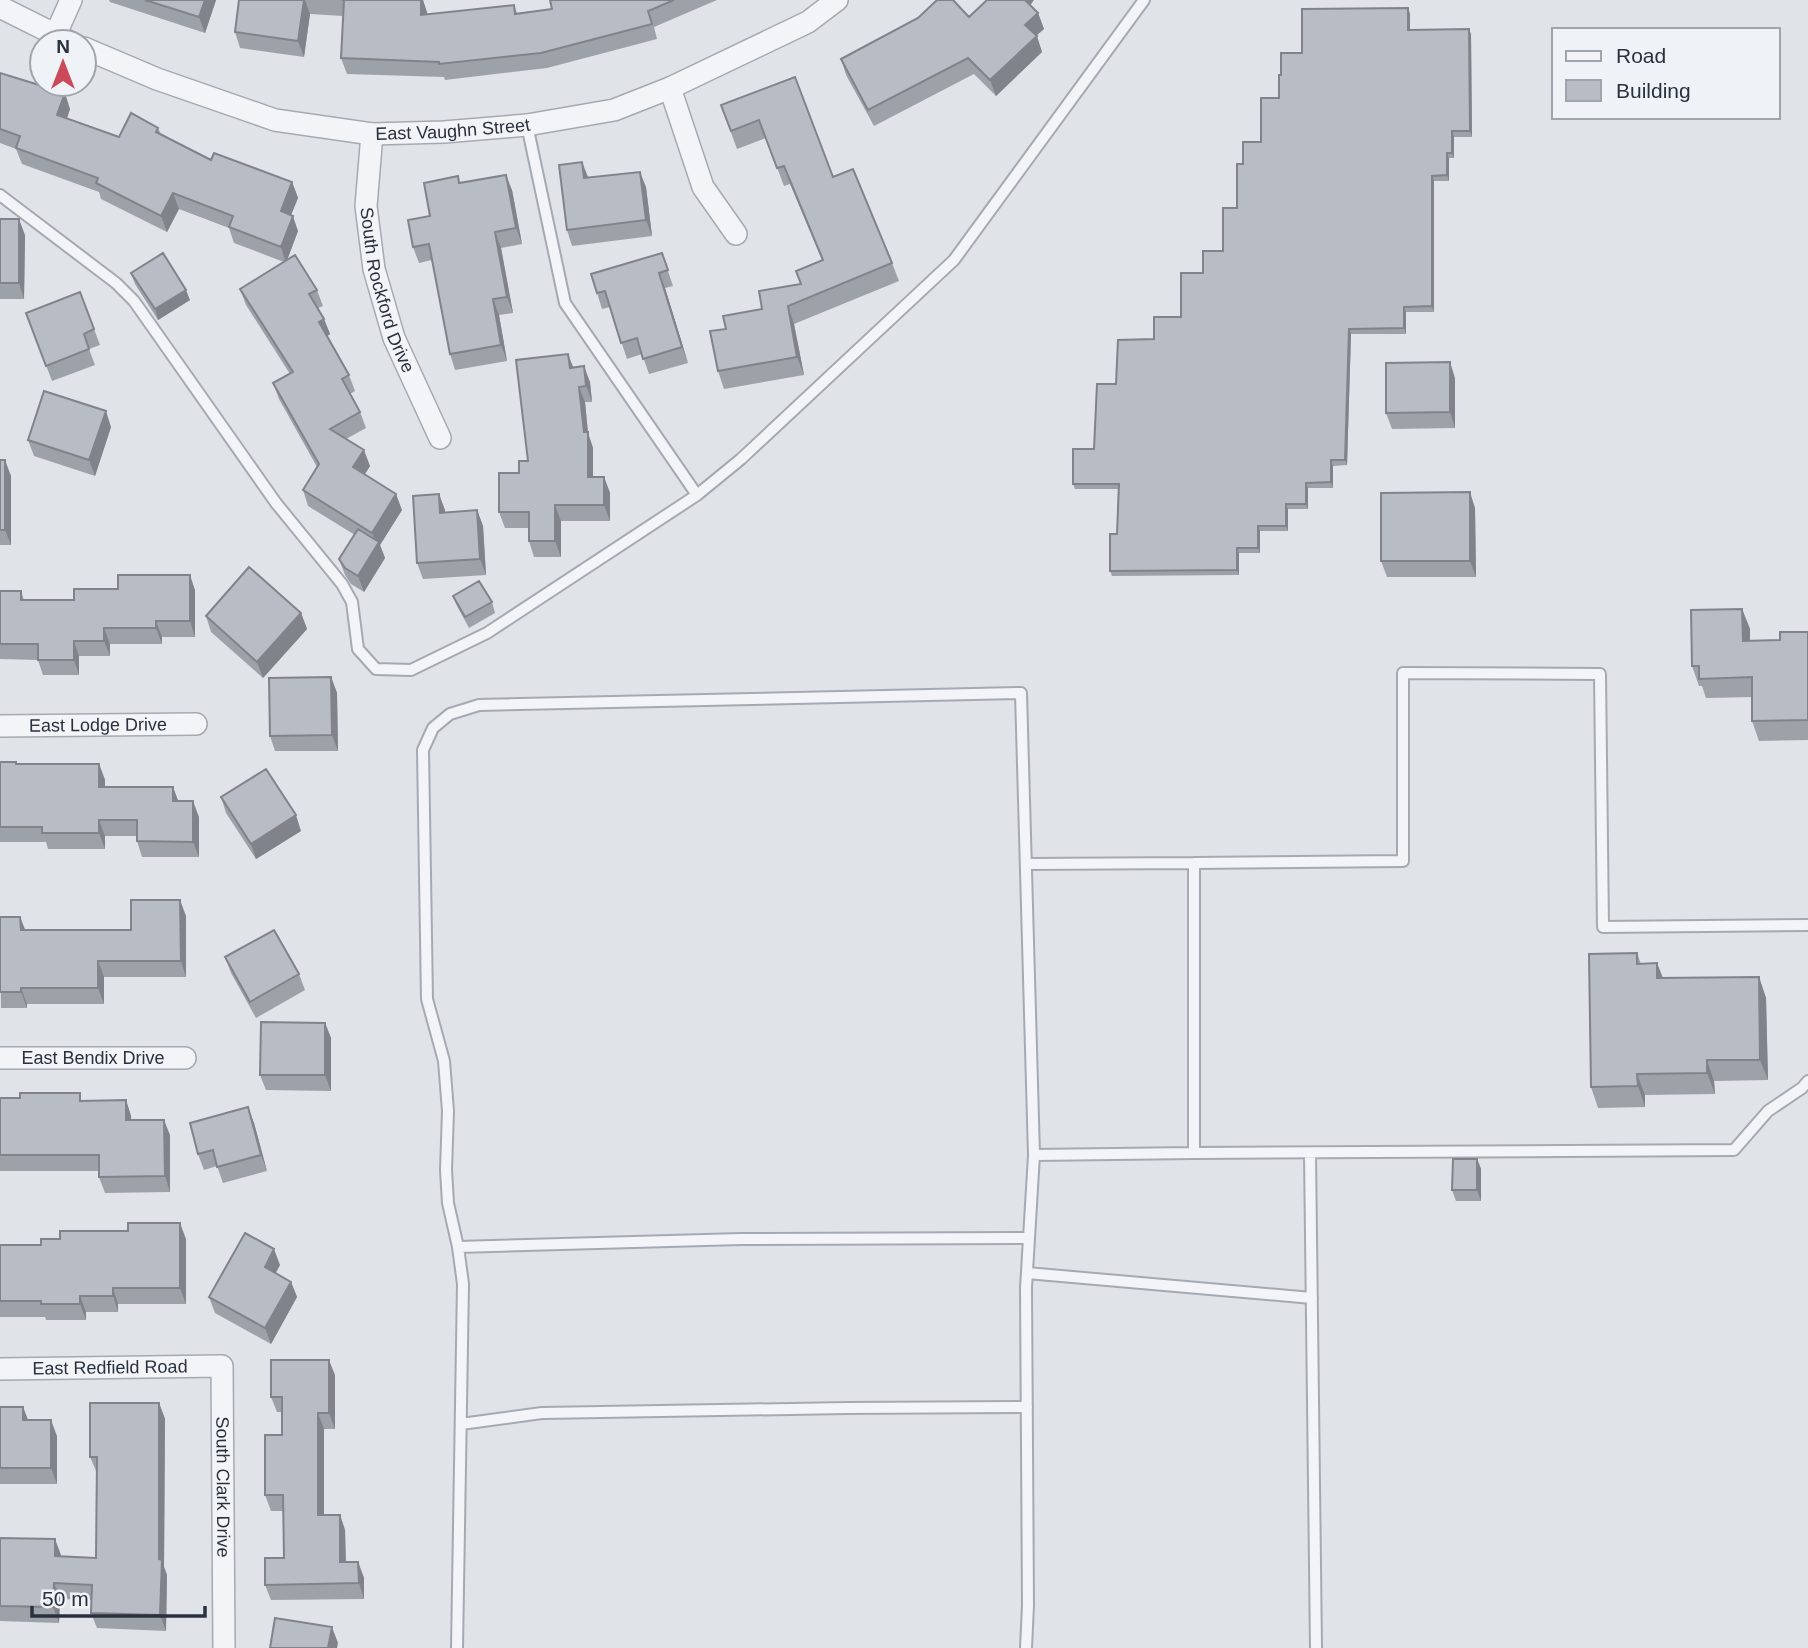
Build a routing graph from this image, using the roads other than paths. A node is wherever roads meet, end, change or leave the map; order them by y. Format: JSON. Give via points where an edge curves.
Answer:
{"nodes":[{"id":1,"x":71,"y":0,"type":"edge"},
{"id":2,"x":837,"y":0,"type":"edge"},
{"id":3,"x":1144,"y":0,"type":"edge"},
{"id":4,"x":0,"y":8,"type":"edge"},
{"id":5,"x":40,"y":28,"type":"edge"},
{"id":6,"x":65,"y":28,"type":"edge"},
{"id":7,"x":98,"y":54,"type":"edge"},
{"id":8,"x":670,"y":88,"type":"junction"},
{"id":9,"x":527,"y":125,"type":"junction"},
{"id":10,"x":372,"y":134,"type":"junction"},
{"id":11,"x":0,"y":195,"type":"edge"},
{"id":12,"x":736,"y":234,"type":"dead end"},
{"id":13,"x":440,"y":438,"type":"dead end"},
{"id":14,"x":697,"y":495,"type":"junction"},
{"id":15,"x":197,"y":724,"type":"dead end"},
{"id":16,"x":0,"y":726,"type":"edge"},
{"id":17,"x":1194,"y":863,"type":"junction"},
{"id":18,"x":1026,"y":864,"type":"junction"},
{"id":19,"x":1808,"y":925,"type":"edge"},
{"id":20,"x":0,"y":1058,"type":"edge"},
{"id":21,"x":186,"y":1058,"type":"dead end"},
{"id":22,"x":1808,"y":1082,"type":"edge"},
{"id":23,"x":1194,"y":1153,"type":"junction"},
{"id":24,"x":1310,"y":1153,"type":"junction"},
{"id":25,"x":1034,"y":1155,"type":"junction"},
{"id":26,"x":1029,"y":1238,"type":"junction"},
{"id":27,"x":458,"y":1247,"type":"junction"},
{"id":28,"x":1027,"y":1273,"type":"junction"},
{"id":29,"x":1312,"y":1298,"type":"junction"},
{"id":30,"x":222,"y":1366,"type":"joint"},
{"id":31,"x":0,"y":1369,"type":"edge"},
{"id":32,"x":1027,"y":1407,"type":"junction"},
{"id":33,"x":461,"y":1424,"type":"junction"},
{"id":34,"x":224,"y":1648,"type":"edge"},
{"id":35,"x":457,"y":1648,"type":"edge"},
{"id":36,"x":1026,"y":1648,"type":"edge"},
{"id":37,"x":1316,"y":1648,"type":"edge"}],
"edges":[{"from":1,"to":6,"type":"street"},
{"from":2,"to":8,"type":"street","name":"East Vaughn Street","via":[[808,22]]},
{"from":3,"to":14,"type":"lane","via":[[954,260]]},
{"from":4,"to":5,"type":"street"},
{"from":7,"to":10,"type":"street","name":"East Vaughn Street","via":[[275,120]]},
{"from":8,"to":9,"type":"street","name":"East Vaughn Street","via":[[614,110]]},
{"from":8,"to":12,"type":"street","via":[[703,187]]},
{"from":9,"to":10,"type":"street","name":"East Vaughn Street"},
{"from":9,"to":14,"type":"lane","via":[[565,303]]},
{"from":10,"to":13,"type":"street","name":"South Rockford Drive","via":[[366,206],[374,269],[394,338]]},
{"from":11,"to":14,"type":"lane","via":[[134,301],[276,503],[342,584],[352,602],[358,649],[376,669],[411,670],[487,633]]},
{"from":15,"to":16,"type":"street","name":"East Lodge Drive"},
{"from":17,"to":18,"type":"lane"},
{"from":17,"to":19,"type":"lane","via":[[1403,861],[1403,673],[1600,674],[1603,927]]},
{"from":17,"to":23,"type":"lane"},
{"from":18,"to":25,"type":"lane"},
{"from":18,"to":27,"type":"lane","via":[[1021,693],[479,705],[450,714],[433,728],[424,750],[427,999],[444,1061],[447,1192]]},
{"from":20,"to":21,"type":"street","name":"East Bendix Drive"},
{"from":22,"to":24,"type":"lane","via":[[1768,1111],[1734,1150]]},
{"from":23,"to":24,"type":"lane"},
{"from":23,"to":25,"type":"lane"},
{"from":24,"to":29,"type":"lane"},
{"from":25,"to":26,"type":"lane"},
{"from":26,"to":27,"type":"lane","via":[[741,1239]]},
{"from":26,"to":28,"type":"lane"},
{"from":27,"to":33,"type":"lane","via":[[463,1284]]},
{"from":28,"to":29,"type":"lane"},
{"from":28,"to":32,"type":"lane"},
{"from":29,"to":37,"type":"lane"},
{"from":30,"to":31,"type":"street","name":"East Redfield Road"},
{"from":30,"to":34,"type":"street","name":"South Clark Drive"},
{"from":32,"to":33,"type":"lane","via":[[541,1413]]},
{"from":32,"to":36,"type":"lane"},
{"from":33,"to":35,"type":"lane"}]}
